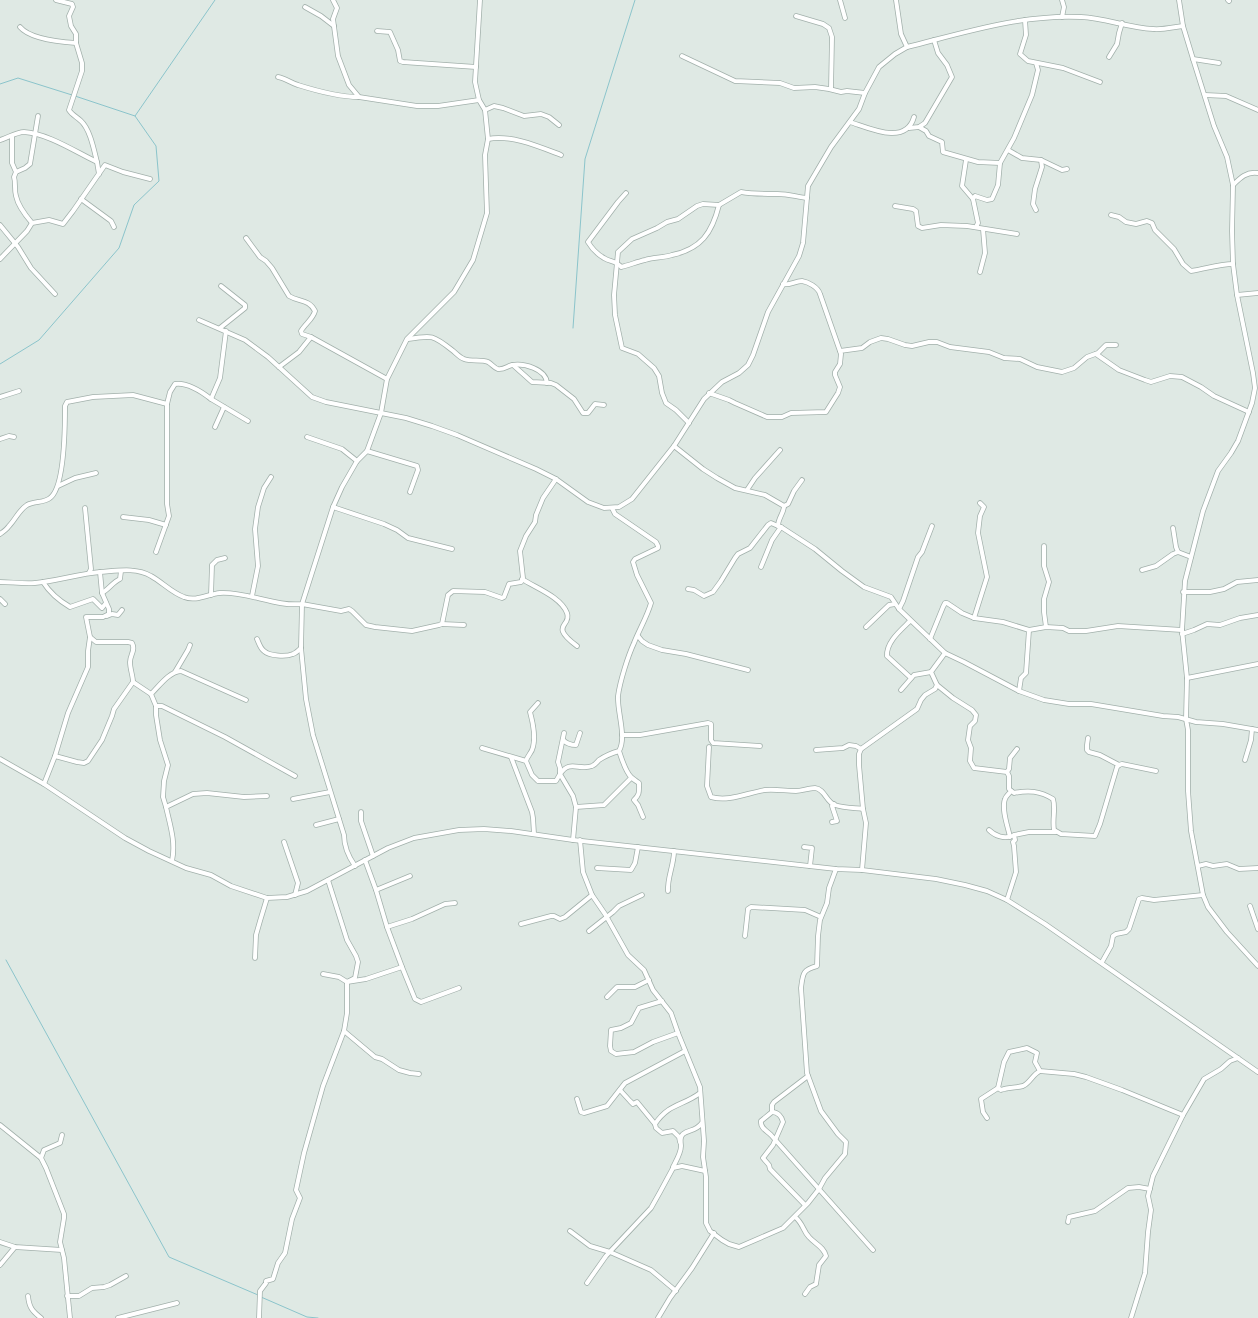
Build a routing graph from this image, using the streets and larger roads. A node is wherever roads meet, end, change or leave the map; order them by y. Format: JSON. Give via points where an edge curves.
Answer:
{"nodes":[{"id":1,"x":56,"y":0,"type":"edge"},
{"id":2,"x":333,"y":0,"type":"edge"},
{"id":3,"x":480,"y":0,"type":"edge"},
{"id":4,"x":840,"y":0,"type":"edge"},
{"id":5,"x":896,"y":0,"type":"edge"},
{"id":6,"x":1062,"y":0,"type":"edge"},
{"id":7,"x":1179,"y":0,"type":"edge"},
{"id":8,"x":305,"y":7,"type":"dead end"},
{"id":9,"x":796,"y":16,"type":"dead end"},
{"id":10,"x":1062,"y":17,"type":"junction"},
{"id":11,"x":845,"y":18,"type":"dead end"},
{"id":12,"x":1025,"y":20,"type":"junction"},
{"id":13,"x":1122,"y":24,"type":"junction"},
{"id":14,"x":334,"y":26,"type":"junction"},
{"id":15,"x":1183,"y":26,"type":"junction"},
{"id":16,"x":20,"y":27,"type":"dead end"},
{"id":17,"x":377,"y":31,"type":"dead end"},
{"id":18,"x":934,"y":40,"type":"junction"},
{"id":19,"x":76,"y":43,"type":"junction"},
{"id":20,"x":907,"y":47,"type":"junction"},
{"id":21,"x":682,"y":56,"type":"dead end"},
{"id":22,"x":1109,"y":58,"type":"dead end"},
{"id":23,"x":1193,"y":59,"type":"junction"},
{"id":24,"x":1036,"y":63,"type":"junction"},
{"id":25,"x":1219,"y":63,"type":"dead end"},
{"id":26,"x":476,"y":66,"type":"junction"},
{"id":27,"x":278,"y":77,"type":"dead end"},
{"id":28,"x":1100,"y":82,"type":"dead end"},
{"id":29,"x":831,"y":89,"type":"junction"},
{"id":30,"x":865,"y":93,"type":"junction"},
{"id":31,"x":1205,"y":95,"type":"junction"},
{"id":32,"x":359,"y":98,"type":"junction"},
{"id":33,"x":479,"y":100,"type":"junction"},
{"id":34,"x":485,"y":110,"type":"junction"},
{"id":35,"x":1258,"y":110,"type":"edge"},
{"id":36,"x":38,"y":116,"type":"dead end"},
{"id":37,"x":914,"y":117,"type":"dead end"},
{"id":38,"x":850,"y":122,"type":"junction"},
{"id":39,"x":559,"y":125,"type":"dead end"},
{"id":40,"x":919,"y":127,"type":"junction"},
{"id":41,"x":909,"y":128,"type":"junction"},
{"id":42,"x":36,"y":134,"type":"junction"},
{"id":43,"x":12,"y":136,"type":"junction"},
{"id":44,"x":488,"y":139,"type":"junction"},
{"id":45,"x":0,"y":140,"type":"edge"},
{"id":46,"x":1008,"y":150,"type":"junction"},
{"id":47,"x":561,"y":155,"type":"dead end"},
{"id":48,"x":966,"y":160,"type":"junction"},
{"id":49,"x":1041,"y":160,"type":"junction"},
{"id":50,"x":97,"y":162,"type":"junction"},
{"id":51,"x":1000,"y":163,"type":"junction"},
{"id":52,"x":1068,"y":169,"type":"dead end"},
{"id":53,"x":16,"y":172,"type":"junction"},
{"id":54,"x":1258,"y":173,"type":"edge"},
{"id":55,"x":99,"y":174,"type":"junction"},
{"id":56,"x":150,"y":178,"type":"dead end"},
{"id":57,"x":1233,"y":185,"type":"junction"},
{"id":58,"x":626,"y":193,"type":"dead end"},
{"id":59,"x":807,"y":198,"type":"junction"},
{"id":60,"x":81,"y":199,"type":"junction"},
{"id":61,"x":972,"y":199,"type":"junction"},
{"id":62,"x":719,"y":205,"type":"junction"},
{"id":63,"x":895,"y":206,"type":"dead end"},
{"id":64,"x":1036,"y":210,"type":"dead end"},
{"id":65,"x":1111,"y":215,"type":"dead end"},
{"id":66,"x":32,"y":223,"type":"junction"},
{"id":67,"x":0,"y":225,"type":"edge"},
{"id":68,"x":114,"y":227,"type":"dead end"},
{"id":69,"x":976,"y":227,"type":"junction"},
{"id":70,"x":983,"y":229,"type":"junction"},
{"id":71,"x":1017,"y":234,"type":"dead end"},
{"id":72,"x":246,"y":238,"type":"dead end"},
{"id":73,"x":15,"y":244,"type":"junction"},
{"id":74,"x":0,"y":259,"type":"edge"},
{"id":75,"x":618,"y":263,"type":"junction"},
{"id":76,"x":1233,"y":264,"type":"junction"},
{"id":77,"x":980,"y":272,"type":"dead end"},
{"id":78,"x":782,"y":284,"type":"junction"},
{"id":79,"x":221,"y":286,"type":"dead end"},
{"id":80,"x":1258,"y":293,"type":"edge"},
{"id":81,"x":55,"y":294,"type":"dead end"},
{"id":82,"x":1236,"y":295,"type":"junction"},
{"id":83,"x":199,"y":320,"type":"dead end"},
{"id":84,"x":220,"y":328,"type":"junction"},
{"id":85,"x":226,"y":331,"type":"junction"},
{"id":86,"x":311,"y":338,"type":"junction"},
{"id":87,"x":407,"y":339,"type":"junction"},
{"id":88,"x":1116,"y":345,"type":"dead end"},
{"id":89,"x":840,"y":351,"type":"junction"},
{"id":90,"x":1096,"y":354,"type":"junction"},
{"id":91,"x":513,"y":365,"type":"junction"},
{"id":92,"x":279,"y":367,"type":"junction"},
{"id":93,"x":387,"y":379,"type":"junction"},
{"id":94,"x":547,"y":383,"type":"junction"},
{"id":95,"x":19,"y":391,"type":"dead end"},
{"id":96,"x":709,"y":393,"type":"junction"},
{"id":97,"x":0,"y":397,"type":"edge"},
{"id":98,"x":211,"y":399,"type":"junction"},
{"id":99,"x":167,"y":404,"type":"junction"},
{"id":100,"x":604,"y":405,"type":"dead end"},
{"id":101,"x":224,"y":407,"type":"junction"},
{"id":102,"x":1249,"y":412,"type":"junction"},
{"id":103,"x":381,"y":414,"type":"junction"},
{"id":104,"x":248,"y":421,"type":"dead end"},
{"id":105,"x":689,"y":423,"type":"junction"},
{"id":106,"x":215,"y":427,"type":"dead end"},
{"id":107,"x":14,"y":437,"type":"dead end"},
{"id":108,"x":307,"y":437,"type":"dead end"},
{"id":109,"x":0,"y":439,"type":"edge"},
{"id":110,"x":674,"y":446,"type":"junction"},
{"id":111,"x":780,"y":450,"type":"dead end"},
{"id":112,"x":367,"y":451,"type":"junction"},
{"id":113,"x":357,"y":461,"type":"junction"},
{"id":114,"x":96,"y":473,"type":"dead end"},
{"id":115,"x":271,"y":477,"type":"dead end"},
{"id":116,"x":556,"y":479,"type":"junction"},
{"id":117,"x":802,"y":480,"type":"dead end"},
{"id":118,"x":58,"y":486,"type":"junction"},
{"id":119,"x":747,"y":490,"type":"junction"},
{"id":120,"x":410,"y":492,"type":"dead end"},
{"id":121,"x":980,"y":503,"type":"dead end"},
{"id":122,"x":333,"y":506,"type":"junction"},
{"id":123,"x":784,"y":506,"type":"junction"},
{"id":124,"x":85,"y":508,"type":"dead end"},
{"id":125,"x":612,"y":508,"type":"junction"},
{"id":126,"x":123,"y":517,"type":"dead end"},
{"id":127,"x":166,"y":525,"type":"junction"},
{"id":128,"x":779,"y":526,"type":"junction"},
{"id":129,"x":932,"y":526,"type":"dead end"},
{"id":130,"x":1174,"y":528,"type":"dead end"},
{"id":131,"x":0,"y":534,"type":"edge"},
{"id":132,"x":1044,"y":546,"type":"dead end"},
{"id":133,"x":452,"y":549,"type":"dead end"},
{"id":134,"x":156,"y":552,"type":"dead end"},
{"id":135,"x":1178,"y":552,"type":"junction"},
{"id":136,"x":1191,"y":557,"type":"junction"},
{"id":137,"x":225,"y":558,"type":"dead end"},
{"id":138,"x":761,"y":567,"type":"dead end"},
{"id":139,"x":1142,"y":570,"type":"dead end"},
{"id":140,"x":122,"y":571,"type":"junction"},
{"id":141,"x":100,"y":572,"type":"junction"},
{"id":142,"x":89,"y":573,"type":"junction"},
{"id":143,"x":522,"y":579,"type":"junction"},
{"id":144,"x":1258,"y":580,"type":"edge"},
{"id":145,"x":0,"y":582,"type":"edge"},
{"id":146,"x":43,"y":582,"type":"junction"},
{"id":147,"x":688,"y":589,"type":"dead end"},
{"id":148,"x":1183,"y":592,"type":"junction"},
{"id":149,"x":102,"y":593,"type":"junction"},
{"id":150,"x":211,"y":595,"type":"junction"},
{"id":151,"x":252,"y":596,"type":"junction"},
{"id":152,"x":0,"y":599,"type":"edge"},
{"id":153,"x":106,"y":603,"type":"junction"},
{"id":154,"x":5,"y":604,"type":"dead end"},
{"id":155,"x":302,"y":604,"type":"junction"},
{"id":156,"x":895,"y":604,"type":"junction"},
{"id":157,"x":899,"y":609,"type":"junction"},
{"id":158,"x":122,"y":610,"type":"dead end"},
{"id":159,"x":1258,"y":615,"type":"edge"},
{"id":160,"x":107,"y":616,"type":"junction"},
{"id":161,"x":974,"y":618,"type":"junction"},
{"id":162,"x":910,"y":620,"type":"junction"},
{"id":163,"x":442,"y":624,"type":"junction"},
{"id":164,"x":464,"y":625,"type":"dead end"},
{"id":165,"x":866,"y":627,"type":"dead end"},
{"id":166,"x":1046,"y":627,"type":"junction"},
{"id":167,"x":1029,"y":630,"type":"junction"},
{"id":168,"x":1182,"y":632,"type":"junction"},
{"id":169,"x":638,"y":636,"type":"junction"},
{"id":170,"x":90,"y":637,"type":"junction"},
{"id":171,"x":930,"y":638,"type":"junction"},
{"id":172,"x":257,"y":639,"type":"dead end"},
{"id":173,"x":190,"y":644,"type":"dead end"},
{"id":174,"x":577,"y":646,"type":"dead end"},
{"id":175,"x":301,"y":648,"type":"junction"},
{"id":176,"x":945,"y":653,"type":"junction"},
{"id":177,"x":1258,"y":664,"type":"edge"},
{"id":178,"x":748,"y":670,"type":"dead end"},
{"id":179,"x":176,"y":672,"type":"junction"},
{"id":180,"x":931,"y":672,"type":"junction"},
{"id":181,"x":911,"y":678,"type":"junction"},
{"id":182,"x":1187,"y":678,"type":"junction"},
{"id":183,"x":133,"y":682,"type":"junction"},
{"id":184,"x":937,"y":685,"type":"junction"},
{"id":185,"x":901,"y":690,"type":"dead end"},
{"id":186,"x":1019,"y":691,"type":"junction"},
{"id":187,"x":151,"y":694,"type":"junction"},
{"id":188,"x":246,"y":700,"type":"dead end"},
{"id":189,"x":538,"y":703,"type":"dead end"},
{"id":190,"x":156,"y":706,"type":"junction"},
{"id":191,"x":1186,"y":719,"type":"junction"},
{"id":192,"x":1252,"y":729,"type":"junction"},
{"id":193,"x":1258,"y":730,"type":"edge"},
{"id":194,"x":564,"y":733,"type":"dead end"},
{"id":195,"x":580,"y":733,"type":"dead end"},
{"id":196,"x":622,"y":735,"type":"junction"},
{"id":197,"x":1088,"y":738,"type":"dead end"},
{"id":198,"x":563,"y":740,"type":"junction"},
{"id":199,"x":760,"y":746,"type":"dead end"},
{"id":200,"x":482,"y":748,"type":"dead end"},
{"id":201,"x":709,"y":748,"type":"dead end"},
{"id":202,"x":861,"y":749,"type":"junction"},
{"id":203,"x":1017,"y":749,"type":"dead end"},
{"id":204,"x":816,"y":750,"type":"dead end"},
{"id":205,"x":619,"y":751,"type":"junction"},
{"id":206,"x":55,"y":756,"type":"junction"},
{"id":207,"x":511,"y":757,"type":"junction"},
{"id":208,"x":0,"y":759,"type":"edge"},
{"id":209,"x":1245,"y":760,"type":"dead end"},
{"id":210,"x":526,"y":762,"type":"junction"},
{"id":211,"x":1119,"y":765,"type":"junction"},
{"id":212,"x":1156,"y":771,"type":"dead end"},
{"id":213,"x":1007,"y":772,"type":"junction"},
{"id":214,"x":560,"y":774,"type":"junction"},
{"id":215,"x":295,"y":776,"type":"dead end"},
{"id":216,"x":631,"y":778,"type":"junction"},
{"id":217,"x":44,"y":784,"type":"junction"},
{"id":218,"x":1011,"y":791,"type":"junction"},
{"id":219,"x":330,"y":792,"type":"junction"},
{"id":220,"x":267,"y":796,"type":"dead end"},
{"id":221,"x":293,"y":799,"type":"dead end"},
{"id":222,"x":834,"y":804,"type":"junction"},
{"id":223,"x":166,"y":807,"type":"junction"},
{"id":224,"x":576,"y":807,"type":"junction"},
{"id":225,"x":863,"y":809,"type":"junction"},
{"id":226,"x":361,"y":812,"type":"dead end"},
{"id":227,"x":643,"y":817,"type":"dead end"},
{"id":228,"x":339,"y":820,"type":"junction"},
{"id":229,"x":832,"y":822,"type":"dead end"},
{"id":230,"x":316,"y":825,"type":"dead end"},
{"id":231,"x":990,"y":830,"type":"dead end"},
{"id":232,"x":1056,"y":832,"type":"junction"},
{"id":233,"x":534,"y":834,"type":"junction"},
{"id":234,"x":1012,"y":836,"type":"junction"},
{"id":235,"x":574,"y":840,"type":"junction"},
{"id":236,"x":580,"y":840,"type":"junction"},
{"id":237,"x":284,"y":842,"type":"dead end"},
{"id":238,"x":638,"y":847,"type":"junction"},
{"id":239,"x":804,"y":848,"type":"dead end"},
{"id":240,"x":674,"y":851,"type":"junction"},
{"id":241,"x":372,"y":856,"type":"junction"},
{"id":242,"x":365,"y":860,"type":"junction"},
{"id":243,"x":172,"y":861,"type":"junction"},
{"id":244,"x":355,"y":866,"type":"junction"},
{"id":245,"x":810,"y":866,"type":"junction"},
{"id":246,"x":1198,"y":866,"type":"junction"},
{"id":247,"x":597,"y":868,"type":"dead end"},
{"id":248,"x":1258,"y":868,"type":"edge"},
{"id":249,"x":836,"y":869,"type":"junction"},
{"id":250,"x":862,"y":870,"type":"junction"},
{"id":251,"x":410,"y":876,"type":"dead end"},
{"id":252,"x":328,"y":880,"type":"junction"},
{"id":253,"x":376,"y":890,"type":"junction"},
{"id":254,"x":668,"y":891,"type":"dead end"},
{"id":255,"x":296,"y":895,"type":"junction"},
{"id":256,"x":592,"y":895,"type":"junction"},
{"id":257,"x":642,"y":895,"type":"dead end"},
{"id":258,"x":1203,"y":895,"type":"junction"},
{"id":259,"x":267,"y":898,"type":"junction"},
{"id":260,"x":1008,"y":900,"type":"junction"},
{"id":261,"x":455,"y":903,"type":"dead end"},
{"id":262,"x":1250,"y":906,"type":"dead end"},
{"id":263,"x":821,"y":917,"type":"junction"},
{"id":264,"x":607,"y":918,"type":"junction"},
{"id":265,"x":521,"y":924,"type":"dead end"},
{"id":266,"x":387,"y":927,"type":"junction"},
{"id":267,"x":1258,"y":929,"type":"edge"},
{"id":268,"x":589,"y":931,"type":"dead end"},
{"id":269,"x":745,"y":936,"type":"dead end"},
{"id":270,"x":1258,"y":957,"type":"edge"},
{"id":271,"x":255,"y":958,"type":"dead end"},
{"id":272,"x":399,"y":959,"type":"junction"},
{"id":273,"x":1254,"y":961,"type":"junction"},
{"id":274,"x":1102,"y":962,"type":"junction"},
{"id":275,"x":1258,"y":966,"type":"edge"},
{"id":276,"x":402,"y":967,"type":"junction"},
{"id":277,"x":394,"y":969,"type":"junction"},
{"id":278,"x":323,"y":974,"type":"dead end"},
{"id":279,"x":649,"y":980,"type":"junction"},
{"id":280,"x":347,"y":982,"type":"junction"},
{"id":281,"x":459,"y":988,"type":"dead end"},
{"id":282,"x":607,"y":997,"type":"dead end"},
{"id":283,"x":662,"y":1001,"type":"junction"},
{"id":284,"x":344,"y":1031,"type":"junction"},
{"id":285,"x":678,"y":1033,"type":"junction"},
{"id":286,"x":685,"y":1051,"type":"junction"},
{"id":287,"x":1238,"y":1058,"type":"junction"},
{"id":288,"x":1040,"y":1071,"type":"junction"},
{"id":289,"x":1258,"y":1072,"type":"edge"},
{"id":290,"x":419,"y":1074,"type":"dead end"},
{"id":291,"x":808,"y":1076,"type":"junction"},
{"id":292,"x":998,"y":1088,"type":"junction"},
{"id":293,"x":620,"y":1090,"type":"junction"},
{"id":294,"x":700,"y":1093,"type":"junction"},
{"id":295,"x":577,"y":1099,"type":"dead end"},
{"id":296,"x":772,"y":1112,"type":"junction"},
{"id":297,"x":1182,"y":1114,"type":"junction"},
{"id":298,"x":987,"y":1118,"type":"dead end"},
{"id":299,"x":703,"y":1123,"type":"junction"},
{"id":300,"x":655,"y":1124,"type":"junction"},
{"id":301,"x":0,"y":1125,"type":"edge"},
{"id":302,"x":62,"y":1135,"type":"dead end"},
{"id":303,"x":775,"y":1139,"type":"junction"},
{"id":304,"x":680,"y":1142,"type":"junction"},
{"id":305,"x":41,"y":1158,"type":"junction"},
{"id":306,"x":672,"y":1168,"type":"junction"},
{"id":307,"x":705,"y":1171,"type":"junction"},
{"id":308,"x":820,"y":1189,"type":"junction"},
{"id":309,"x":1150,"y":1189,"type":"junction"},
{"id":310,"x":805,"y":1205,"type":"junction"},
{"id":311,"x":794,"y":1217,"type":"junction"},
{"id":312,"x":1068,"y":1222,"type":"dead end"},
{"id":313,"x":570,"y":1231,"type":"dead end"},
{"id":314,"x":714,"y":1233,"type":"junction"},
{"id":315,"x":0,"y":1242,"type":"edge"},
{"id":316,"x":15,"y":1247,"type":"junction"},
{"id":317,"x":62,"y":1250,"type":"junction"},
{"id":318,"x":873,"y":1250,"type":"dead end"},
{"id":319,"x":610,"y":1252,"type":"junction"},
{"id":320,"x":0,"y":1265,"type":"edge"},
{"id":321,"x":126,"y":1276,"type":"dead end"},
{"id":322,"x":587,"y":1283,"type":"dead end"},
{"id":323,"x":676,"y":1291,"type":"junction"},
{"id":324,"x":805,"y":1294,"type":"dead end"},
{"id":325,"x":28,"y":1296,"type":"dead end"},
{"id":326,"x":67,"y":1296,"type":"junction"},
{"id":327,"x":177,"y":1303,"type":"dead end"},
{"id":328,"x":40,"y":1318,"type":"edge"},
{"id":329,"x":70,"y":1318,"type":"edge"},
{"id":330,"x":118,"y":1318,"type":"edge"},
{"id":331,"x":259,"y":1318,"type":"edge"},
{"id":332,"x":658,"y":1318,"type":"edge"},
{"id":333,"x":1131,"y":1318,"type":"edge"}],
"edges":[{"from":1,"to":19,"type":"street","via":[[72,4],[69,16],[76,34]]},
{"from":2,"to":14,"type":"street","via":[[338,8],[332,18]]},
{"from":3,"to":26,"type":"street"},
{"from":4,"to":11,"type":"street"},
{"from":5,"to":20,"type":"street","via":[[901,34]]},
{"from":6,"to":10,"type":"street"},
{"from":7,"to":15,"type":"street"},
{"from":8,"to":14,"type":"street"},
{"from":9,"to":29,"type":"street","via":[[829,28],[832,37]]},
{"from":10,"to":12,"type":"street"},
{"from":10,"to":13,"type":"street","via":[[1082,17]]},
{"from":12,"to":18,"type":"street"},
{"from":12,"to":24,"type":"street","via":[[1026,35],[1020,54],[1028,61]]},
{"from":13,"to":15,"type":"street","via":[[1154,30]]},
{"from":13,"to":22,"type":"street","via":[[1117,44]]},
{"from":14,"to":32,"type":"street","via":[[338,56],[349,84]]},
{"from":15,"to":23,"type":"street"},
{"from":16,"to":19,"type":"street","via":[[38,36]]},
{"from":17,"to":26,"type":"street","via":[[390,32],[400,62]]},
{"from":18,"to":20,"type":"street"},
{"from":18,"to":40,"type":"street","via":[[938,53],[952,77],[932,112]]},
{"from":19,"to":50,"type":"street","via":[[82,71],[69,110],[86,127]]},
{"from":20,"to":30,"type":"street","via":[[879,67]]},
{"from":21,"to":29,"type":"street","via":[[735,81],[780,83],[794,88]]},
{"from":23,"to":25,"type":"street"},
{"from":23,"to":31,"type":"street"},
{"from":24,"to":28,"type":"street","via":[[1063,68]]},
{"from":24,"to":46,"type":"street","via":[[1038,70],[1032,95]]},
{"from":26,"to":33,"type":"street","via":[[475,82]]},
{"from":27,"to":32,"type":"street","via":[[296,85]]},
{"from":29,"to":30,"type":"street"},
{"from":30,"to":38,"type":"street","via":[[859,109]]},
{"from":31,"to":35,"type":"street","via":[[1226,96]]},
{"from":31,"to":57,"type":"street","via":[[1227,157]]},
{"from":32,"to":33,"type":"street","via":[[416,106],[438,106]]},
{"from":33,"to":34,"type":"street"},
{"from":34,"to":39,"type":"street","via":[[494,106],[524,116],[541,114]]},
{"from":34,"to":44,"type":"street"},
{"from":36,"to":42,"type":"street"},
{"from":37,"to":41,"type":"street"},
{"from":38,"to":41,"type":"street","via":[[893,134]]},
{"from":38,"to":59,"type":"street","via":[[831,147],[808,186]]},
{"from":40,"to":41,"type":"street"},
{"from":40,"to":48,"type":"street","via":[[929,136],[942,142],[944,152]]},
{"from":42,"to":43,"type":"street","via":[[22,132]]},
{"from":42,"to":50,"type":"street"},
{"from":42,"to":53,"type":"street","via":[[30,164]]},
{"from":43,"to":45,"type":"street"},
{"from":43,"to":53,"type":"street","via":[[12,163]]},
{"from":44,"to":47,"type":"street","via":[[524,142]]},
{"from":44,"to":87,"type":"street","via":[[485,155],[487,214],[473,260],[454,292]]},
{"from":46,"to":49,"type":"street","via":[[1022,158]]},
{"from":46,"to":51,"type":"street"},
{"from":48,"to":51,"type":"street"},
{"from":48,"to":61,"type":"street","via":[[962,186]]},
{"from":49,"to":52,"type":"street","via":[[1062,170]]},
{"from":49,"to":64,"type":"street","via":[[1042,167],[1033,204]]},
{"from":50,"to":55,"type":"street"},
{"from":51,"to":61,"type":"street","via":[[998,185],[992,198],[987,200],[975,196]]},
{"from":53,"to":66,"type":"street","via":[[15,195]]},
{"from":54,"to":57,"type":"street","via":[[1242,175]]},
{"from":55,"to":56,"type":"street","via":[[105,165]]},
{"from":55,"to":60,"type":"street"},
{"from":57,"to":76,"type":"street"},
{"from":58,"to":75,"type":"street","via":[[588,242],[593,250],[605,259]]},
{"from":59,"to":62,"type":"street","via":[[741,192]]},
{"from":59,"to":78,"type":"street","via":[[803,243],[791,272]]},
{"from":60,"to":66,"type":"street","via":[[63,224],[49,220]]},
{"from":60,"to":68,"type":"street","via":[[111,221]]},
{"from":61,"to":69,"type":"street","via":[[978,223]]},
{"from":62,"to":75,"type":"street","via":[[697,206],[678,219],[632,239],[618,252]]},
{"from":62,"to":75,"type":"street","via":[[707,235],[692,249],[621,267]]},
{"from":63,"to":69,"type":"street","via":[[916,211],[918,226],[922,228],[940,225]]},
{"from":65,"to":76,"type":"street","via":[[1126,222],[1152,224],[1191,271]]},
{"from":66,"to":73,"type":"street"},
{"from":67,"to":73,"type":"street"},
{"from":69,"to":70,"type":"street"},
{"from":70,"to":71,"type":"street"},
{"from":70,"to":77,"type":"street","via":[[985,253]]},
{"from":72,"to":86,"type":"street","via":[[272,268],[289,296],[313,306],[316,311],[301,331]]},
{"from":73,"to":74,"type":"street"},
{"from":73,"to":81,"type":"street"},
{"from":75,"to":105,"type":"street","via":[[614,295],[622,348],[638,354],[654,368],[659,376],[666,403]]},
{"from":76,"to":82,"type":"street"},
{"from":78,"to":89,"type":"street","via":[[801,281],[819,290]]},
{"from":78,"to":96,"type":"street","via":[[768,312],[748,365]]},
{"from":79,"to":84,"type":"street","via":[[245,305],[245,308]]},
{"from":80,"to":82,"type":"street"},
{"from":82,"to":102,"type":"street","via":[[1255,388]]},
{"from":83,"to":84,"type":"street"},
{"from":84,"to":85,"type":"street"},
{"from":85,"to":92,"type":"street","via":[[245,340]]},
{"from":85,"to":98,"type":"street","via":[[220,378]]},
{"from":86,"to":92,"type":"street","via":[[299,352]]},
{"from":86,"to":93,"type":"street"},
{"from":87,"to":91,"type":"street","via":[[426,336],[437,338],[465,360],[488,362],[500,370]]},
{"from":87,"to":93,"type":"street"},
{"from":88,"to":90,"type":"street","via":[[1106,345]]},
{"from":89,"to":90,"type":"street","via":[[862,348],[881,338],[905,346],[937,342],[950,347],[1020,359],[1037,367],[1062,372],[1074,368]]},
{"from":89,"to":96,"type":"street","via":[[841,360],[835,375],[840,387],[826,412],[767,417]]},
{"from":90,"to":102,"type":"street","via":[[1120,370],[1151,382],[1170,376],[1182,378]]},
{"from":91,"to":94,"type":"street","via":[[532,382]]},
{"from":91,"to":94,"type":"street","via":[[535,369],[547,379]]},
{"from":92,"to":103,"type":"street","via":[[312,397]]},
{"from":93,"to":103,"type":"street"},
{"from":94,"to":100,"type":"street","via":[[556,385],[574,399],[583,413],[588,413],[595,404]]},
{"from":95,"to":97,"type":"street"},
{"from":96,"to":105,"type":"street"},
{"from":98,"to":99,"type":"street","via":[[201,392],[176,384],[170,392]]},
{"from":98,"to":101,"type":"street"},
{"from":99,"to":118,"type":"street","via":[[133,395],[93,397],[67,402],[65,443]]},
{"from":99,"to":127,"type":"street","via":[[169,516]]},
{"from":101,"to":104,"type":"street"},
{"from":101,"to":106,"type":"street"},
{"from":102,"to":136,"type":"street","via":[[1238,440],[1218,472]]},
{"from":103,"to":112,"type":"street"},
{"from":103,"to":116,"type":"street","via":[[406,418],[458,435]]},
{"from":105,"to":110,"type":"street"},
{"from":107,"to":109,"type":"street"},
{"from":108,"to":113,"type":"street","via":[[342,449]]},
{"from":110,"to":119,"type":"street","via":[[717,478],[735,488]]},
{"from":110,"to":125,"type":"street","via":[[632,499]]},
{"from":111,"to":119,"type":"street"},
{"from":112,"to":113,"type":"street"},
{"from":112,"to":120,"type":"street","via":[[417,466],[418,470]]},
{"from":113,"to":122,"type":"street"},
{"from":114,"to":118,"type":"street","via":[[75,478]]},
{"from":115,"to":151,"type":"street","via":[[264,488],[258,507],[255,529],[258,566]]},
{"from":116,"to":125,"type":"street","via":[[588,502]]},
{"from":116,"to":143,"type":"street","via":[[543,498],[535,522],[520,551]]},
{"from":117,"to":123,"type":"street","via":[[788,504]]},
{"from":118,"to":131,"type":"street","via":[[55,494],[49,499],[27,505]]},
{"from":119,"to":123,"type":"street","via":[[765,495]]},
{"from":121,"to":161,"type":"street","via":[[984,507],[978,533],[987,577]]},
{"from":122,"to":133,"type":"street","via":[[384,524],[408,538]]},
{"from":122,"to":155,"type":"street"},
{"from":123,"to":128,"type":"street","via":[[778,520]]},
{"from":124,"to":142,"type":"street","via":[[91,569]]},
{"from":125,"to":169,"type":"street","via":[[615,514],[656,542],[658,546],[633,562],[651,603]]},
{"from":126,"to":127,"type":"street"},
{"from":127,"to":134,"type":"street"},
{"from":128,"to":138,"type":"street"},
{"from":128,"to":147,"type":"street","via":[[771,523],[768,525],[750,548],[738,554],[710,594],[704,596]]},
{"from":128,"to":156,"type":"street","via":[[811,546],[864,587],[890,597]]},
{"from":129,"to":157,"type":"street"},
{"from":130,"to":135,"type":"street"},
{"from":132,"to":166,"type":"street","via":[[1044,566],[1048,582],[1044,599]]},
{"from":135,"to":136,"type":"street"},
{"from":135,"to":139,"type":"street","via":[[1156,566]]},
{"from":136,"to":148,"type":"street"},
{"from":137,"to":150,"type":"street","via":[[217,560],[212,565]]},
{"from":140,"to":141,"type":"street"},
{"from":140,"to":149,"type":"street","via":[[120,579]]},
{"from":140,"to":150,"type":"street","via":[[136,570],[149,574],[184,597],[193,599]]},
{"from":141,"to":142,"type":"street"},
{"from":141,"to":149,"type":"street"},
{"from":142,"to":146,"type":"street"},
{"from":143,"to":163,"type":"street","via":[[521,582],[509,584],[502,598],[485,592],[450,592]]},
{"from":143,"to":174,"type":"street","via":[[543,590],[563,607],[568,618],[562,630]]},
{"from":144,"to":148,"type":"street","via":[[1237,582],[1224,589],[1210,592]]},
{"from":145,"to":146,"type":"street"},
{"from":146,"to":153,"type":"street","via":[[49,591],[70,607],[93,599],[102,608]]},
{"from":148,"to":168,"type":"street"},
{"from":149,"to":153,"type":"street"},
{"from":150,"to":151,"type":"street","via":[[220,593]]},
{"from":151,"to":155,"type":"street","via":[[294,605]]},
{"from":152,"to":154,"type":"street"},
{"from":153,"to":160,"type":"street","via":[[109,609]]},
{"from":155,"to":163,"type":"street","via":[[341,611],[349,609],[366,625],[376,627],[412,631]]},
{"from":155,"to":175,"type":"street"},
{"from":156,"to":157,"type":"street"},
{"from":156,"to":165,"type":"street","via":[[889,605]]},
{"from":157,"to":162,"type":"street"},
{"from":158,"to":160,"type":"street","via":[[118,615]]},
{"from":159,"to":168,"type":"street","via":[[1220,625],[1207,624]]},
{"from":160,"to":170,"type":"street","via":[[86,617]]},
{"from":161,"to":167,"type":"street","via":[[1003,622]]},
{"from":161,"to":171,"type":"street","via":[[945,603]]},
{"from":162,"to":171,"type":"street"},
{"from":162,"to":181,"type":"street","via":[[886,652],[887,656]]},
{"from":163,"to":164,"type":"street"},
{"from":166,"to":167,"type":"street"},
{"from":166,"to":168,"type":"street","via":[[1069,631],[1118,626]]},
{"from":167,"to":186,"type":"street","via":[[1026,673],[1021,678]]},
{"from":168,"to":182,"type":"street"},
{"from":169,"to":178,"type":"street","via":[[648,645],[662,650]]},
{"from":169,"to":196,"type":"street","via":[[618,696]]},
{"from":170,"to":183,"type":"street","via":[[96,642],[132,643],[134,651],[130,660]]},
{"from":170,"to":206,"type":"street","via":[[88,667],[68,713]]},
{"from":171,"to":176,"type":"street"},
{"from":172,"to":175,"type":"street","via":[[264,652],[269,654],[289,656]]},
{"from":173,"to":179,"type":"street"},
{"from":175,"to":219,"type":"street","via":[[306,699],[313,735]]},
{"from":176,"to":180,"type":"street"},
{"from":176,"to":186,"type":"street"},
{"from":177,"to":182,"type":"street"},
{"from":179,"to":187,"type":"street"},
{"from":179,"to":188,"type":"street"},
{"from":180,"to":181,"type":"street","via":[[914,675]]},
{"from":180,"to":184,"type":"street"},
{"from":181,"to":185,"type":"street"},
{"from":182,"to":191,"type":"street"},
{"from":183,"to":187,"type":"street"},
{"from":183,"to":206,"type":"street","via":[[114,709],[102,740],[88,761],[77,762]]},
{"from":184,"to":202,"type":"street","via":[[921,700],[917,709]]},
{"from":184,"to":213,"type":"street","via":[[976,715],[970,726],[968,740],[971,748],[970,761],[974,768]]},
{"from":186,"to":191,"type":"street","via":[[1044,700],[1091,704]]},
{"from":187,"to":190,"type":"street"},
{"from":189,"to":210,"type":"street","via":[[530,712],[534,724],[533,748]]},
{"from":190,"to":215,"type":"street","via":[[162,706],[225,737]]},
{"from":190,"to":223,"type":"street","via":[[160,740],[168,764],[163,797]]},
{"from":191,"to":192,"type":"street"},
{"from":191,"to":246,"type":"street","via":[[1191,831]]},
{"from":192,"to":193,"type":"street"},
{"from":192,"to":209,"type":"street"},
{"from":194,"to":198,"type":"street"},
{"from":195,"to":198,"type":"street","via":[[576,745],[565,743]]},
{"from":196,"to":199,"type":"street","via":[[640,735],[708,723],[711,724],[713,743]]},
{"from":196,"to":205,"type":"street"},
{"from":197,"to":211,"type":"street","via":[[1089,752]]},
{"from":198,"to":214,"type":"street","via":[[558,762]]},
{"from":200,"to":207,"type":"street"},
{"from":201,"to":222,"type":"street","via":[[707,786],[711,798],[729,798],[767,790],[797,791],[812,788],[822,791]]},
{"from":202,"to":204,"type":"street","via":[[849,745],[843,748]]},
{"from":202,"to":225,"type":"street","via":[[859,764]]},
{"from":203,"to":213,"type":"street","via":[[1010,758]]},
{"from":205,"to":214,"type":"street","via":[[592,766],[569,766]]},
{"from":205,"to":216,"type":"street"},
{"from":206,"to":217,"type":"street"},
{"from":207,"to":210,"type":"street"},
{"from":207,"to":233,"type":"street","via":[[533,818]]},
{"from":208,"to":217,"type":"street"},
{"from":210,"to":214,"type":"street","via":[[538,781],[556,781]]},
{"from":211,"to":212,"type":"street"},
{"from":211,"to":232,"type":"street","via":[[1094,836]]},
{"from":213,"to":218,"type":"street"},
{"from":214,"to":224,"type":"street","via":[[573,796]]},
{"from":216,"to":224,"type":"street","via":[[604,805]]},
{"from":216,"to":227,"type":"street","via":[[639,783],[638,797],[634,800]]},
{"from":217,"to":243,"type":"street","via":[[125,838],[149,852]]},
{"from":218,"to":232,"type":"street","via":[[1014,793],[1028,790],[1044,793],[1053,799],[1053,824]]},
{"from":218,"to":234,"type":"street","via":[[1004,800],[1004,811]]},
{"from":219,"to":221,"type":"street"},
{"from":219,"to":228,"type":"street"},
{"from":220,"to":223,"type":"street","via":[[193,794]]},
{"from":222,"to":225,"type":"street"},
{"from":222,"to":229,"type":"street","via":[[832,806],[837,821]]},
{"from":223,"to":243,"type":"street","via":[[174,840]]},
{"from":224,"to":235,"type":"street"},
{"from":225,"to":250,"type":"street","via":[[866,823]]},
{"from":226,"to":241,"type":"street"},
{"from":228,"to":230,"type":"street"},
{"from":228,"to":244,"type":"street","via":[[348,857]]},
{"from":231,"to":234,"type":"street","via":[[997,835]]},
{"from":232,"to":234,"type":"street","via":[[1029,832]]},
{"from":233,"to":235,"type":"street"},
{"from":233,"to":241,"type":"street","via":[[484,829],[459,830],[414,838]]},
{"from":234,"to":260,"type":"street","via":[[1015,840],[1013,842],[1016,872]]},
{"from":235,"to":236,"type":"street"},
{"from":236,"to":238,"type":"street"},
{"from":236,"to":256,"type":"street","via":[[583,872]]},
{"from":237,"to":255,"type":"street","via":[[298,883]]},
{"from":238,"to":240,"type":"street"},
{"from":238,"to":247,"type":"street","via":[[631,870]]},
{"from":239,"to":245,"type":"street","via":[[812,848]]},
{"from":240,"to":245,"type":"street"},
{"from":240,"to":254,"type":"street"},
{"from":241,"to":242,"type":"street"},
{"from":242,"to":244,"type":"street"},
{"from":242,"to":253,"type":"street"},
{"from":243,"to":259,"type":"street"},
{"from":244,"to":252,"type":"street"},
{"from":245,"to":249,"type":"street"},
{"from":246,"to":248,"type":"street","via":[[1227,864],[1239,869]]},
{"from":246,"to":258,"type":"street"},
{"from":249,"to":250,"type":"street"},
{"from":249,"to":263,"type":"street"},
{"from":250,"to":260,"type":"street","via":[[936,879],[987,891]]},
{"from":251,"to":253,"type":"street"},
{"from":252,"to":255,"type":"street"},
{"from":252,"to":280,"type":"street","via":[[347,940],[358,962],[355,978]]},
{"from":253,"to":266,"type":"street"},
{"from":255,"to":259,"type":"street"},
{"from":256,"to":264,"type":"street"},
{"from":256,"to":265,"type":"street","via":[[565,917],[560,919],[551,916]]},
{"from":257,"to":264,"type":"street","via":[[619,906]]},
{"from":258,"to":273,"type":"street","via":[[1215,917]]},
{"from":258,"to":274,"type":"street","via":[[1139,899],[1129,928],[1126,932],[1113,936],[1111,946]]},
{"from":259,"to":271,"type":"street","via":[[256,935]]},
{"from":260,"to":274,"type":"street"},
{"from":261,"to":266,"type":"street","via":[[445,904]]},
{"from":262,"to":267,"type":"street"},
{"from":263,"to":269,"type":"street","via":[[805,910],[751,907],[748,909]]},
{"from":263,"to":291,"type":"street","via":[[817,966],[808,968],[803,974],[801,988]]},
{"from":264,"to":268,"type":"street"},
{"from":264,"to":279,"type":"street","via":[[628,956],[644,970]]},
{"from":266,"to":272,"type":"street"},
{"from":270,"to":273,"type":"street"},
{"from":272,"to":276,"type":"street"},
{"from":272,"to":277,"type":"street"},
{"from":273,"to":275,"type":"street"},
{"from":274,"to":287,"type":"street"},
{"from":276,"to":277,"type":"street"},
{"from":276,"to":281,"type":"street","via":[[418,1001]]},
{"from":277,"to":280,"type":"street","via":[[366,979]]},
{"from":278,"to":280,"type":"street","via":[[339,977]]},
{"from":279,"to":282,"type":"street","via":[[635,986],[617,987]]},
{"from":279,"to":283,"type":"street"},
{"from":280,"to":284,"type":"street"},
{"from":283,"to":285,"type":"street","via":[[671,1013]]},
{"from":283,"to":285,"type":"street","via":[[639,1008],[630,1023],[611,1030],[611,1051],[616,1054],[634,1052]]},
{"from":284,"to":290,"type":"street","via":[[375,1057],[399,1070]]},
{"from":284,"to":331,"type":"street","via":[[312,1124],[296,1190],[300,1198],[284,1253],[273,1279],[266,1281],[260,1291]]},
{"from":285,"to":286,"type":"street"},
{"from":286,"to":293,"type":"street","via":[[625,1083]]},
{"from":286,"to":294,"type":"street","via":[[697,1078]]},
{"from":287,"to":289,"type":"street"},
{"from":287,"to":297,"type":"street","via":[[1204,1079]]},
{"from":288,"to":292,"type":"street","via":[[1023,1086],[1001,1090]]},
{"from":288,"to":292,"type":"street","via":[[1035,1062],[1037,1053],[1027,1048],[1009,1052]]},
{"from":288,"to":297,"type":"street","via":[[1086,1077]]},
{"from":291,"to":296,"type":"street","via":[[774,1102]]},
{"from":291,"to":308,"type":"street","via":[[821,1111],[846,1142],[845,1154],[825,1178]]},
{"from":292,"to":298,"type":"street","via":[[981,1099],[983,1112]]},
{"from":293,"to":295,"type":"street","via":[[607,1106],[587,1113],[581,1112]]},
{"from":293,"to":300,"type":"street","via":[[634,1104],[637,1102]]},
{"from":294,"to":299,"type":"street"},
{"from":294,"to":300,"type":"street","via":[[662,1114]]},
{"from":296,"to":303,"type":"street","via":[[776,1112],[783,1122]]},
{"from":296,"to":303,"type":"street","via":[[761,1125]]},
{"from":297,"to":309,"type":"street","via":[[1153,1176]]},
{"from":299,"to":304,"type":"street","via":[[698,1128],[684,1133]]},
{"from":299,"to":307,"type":"street"},
{"from":300,"to":304,"type":"street","via":[[662,1133],[673,1131]]},
{"from":301,"to":305,"type":"street"},
{"from":302,"to":305,"type":"street","via":[[60,1143],[44,1150]]},
{"from":303,"to":308,"type":"street"},
{"from":303,"to":310,"type":"street","via":[[763,1158],[770,1169]]},
{"from":304,"to":306,"type":"street","via":[[680,1153]]},
{"from":305,"to":317,"type":"street","via":[[64,1214],[60,1237]]},
{"from":306,"to":307,"type":"street","via":[[682,1166]]},
{"from":306,"to":319,"type":"street","via":[[651,1208]]},
{"from":307,"to":314,"type":"street","via":[[706,1223],[710,1232]]},
{"from":308,"to":310,"type":"street"},
{"from":308,"to":318,"type":"street"},
{"from":309,"to":312,"type":"street","via":[[1128,1188],[1097,1210],[1069,1217]]},
{"from":309,"to":333,"type":"street","via":[[1148,1196],[1151,1210],[1145,1273]]},
{"from":310,"to":311,"type":"street"},
{"from":311,"to":314,"type":"street","via":[[783,1228],[739,1247],[729,1244]]},
{"from":311,"to":324,"type":"street","via":[[826,1254],[819,1265],[816,1284]]},
{"from":313,"to":319,"type":"street","via":[[590,1246]]},
{"from":314,"to":323,"type":"street"},
{"from":315,"to":316,"type":"street"},
{"from":316,"to":317,"type":"street"},
{"from":316,"to":320,"type":"street"},
{"from":317,"to":326,"type":"street"},
{"from":319,"to":322,"type":"street"},
{"from":319,"to":323,"type":"street","via":[[651,1270]]},
{"from":321,"to":326,"type":"street","via":[[110,1285],[92,1288],[79,1296]]},
{"from":323,"to":332,"type":"street"},
{"from":325,"to":328,"type":"street","via":[[31,1310]]},
{"from":326,"to":329,"type":"street"},
{"from":327,"to":330,"type":"street"}]}
